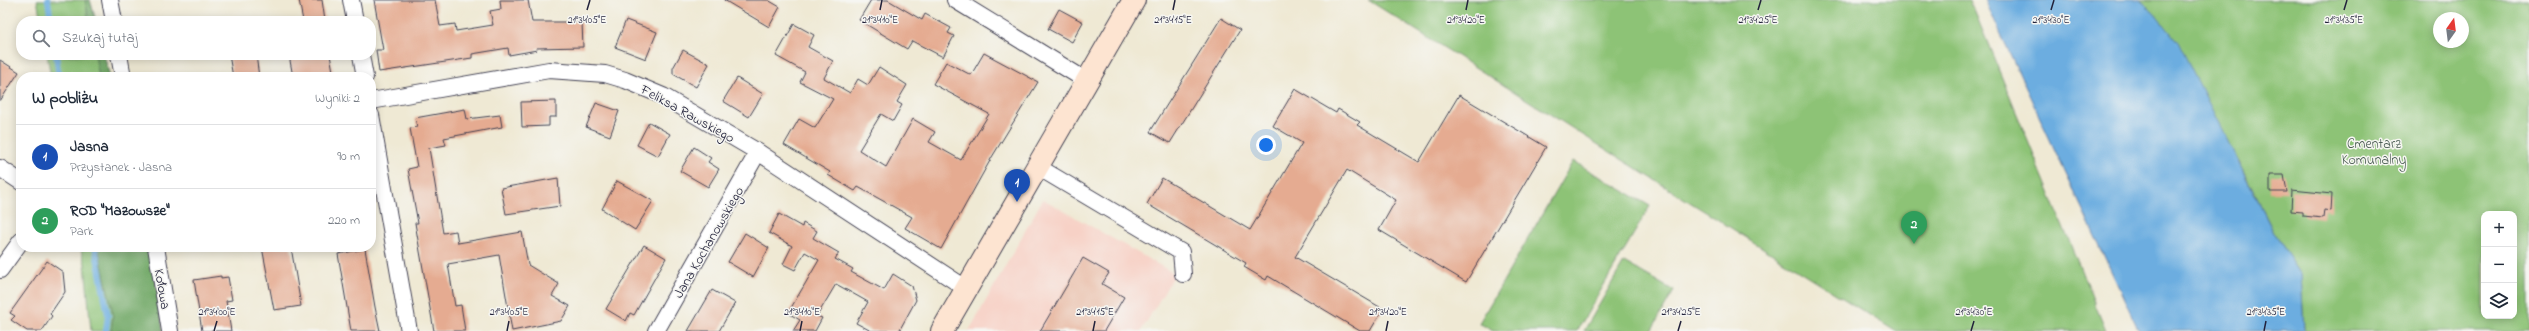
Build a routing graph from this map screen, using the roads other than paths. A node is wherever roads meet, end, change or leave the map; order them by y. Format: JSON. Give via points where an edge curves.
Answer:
{"nodes":[{"id":1,"x":110,"y":0,"type":"edge"},
{"id":2,"x":351,"y":0,"type":"edge"},
{"id":3,"x":955,"y":0,"type":"edge"},
{"id":4,"x":1134,"y":0,"type":"edge"},
{"id":5,"x":113,"y":16,"type":"edge"},
{"id":6,"x":354,"y":16,"type":"edge"},
{"id":7,"x":120,"y":60,"type":"edge"},
{"id":8,"x":362,"y":60,"type":"edge"},
{"id":9,"x":122,"y":72,"type":"edge"},
{"id":10,"x":363,"y":72,"type":"edge"},
{"id":11,"x":1087,"y":81,"type":"junction"},
{"id":12,"x":376,"y":100,"type":"edge"},
{"id":13,"x":376,"y":143,"type":"edge"},
{"id":14,"x":758,"y":152,"type":"junction"},
{"id":15,"x":1038,"y":167,"type":"junction"},
{"id":16,"x":0,"y":168,"type":"edge"},
{"id":17,"x":16,"y":179,"type":"edge"},
{"id":18,"x":16,"y":248,"type":"edge"},
{"id":19,"x":157,"y":252,"type":"edge"},
{"id":20,"x":0,"y":270,"type":"edge"},
{"id":21,"x":1182,"y":274,"type":"dead end"},
{"id":22,"x":967,"y":289,"type":"junction"},
{"id":23,"x":170,"y":331,"type":"edge"},
{"id":24,"x":409,"y":331,"type":"edge"},
{"id":25,"x":656,"y":331,"type":"edge"},
{"id":26,"x":942,"y":331,"type":"edge"}],
"edges":[{"from":1,"to":5,"type":"street"},
{"from":2,"to":6,"type":"street"},
{"from":3,"to":11,"type":"street"},
{"from":4,"to":11,"type":"street"},
{"from":7,"to":9,"type":"street"},
{"from":8,"to":10,"type":"street"},
{"from":11,"to":15,"type":"street"},
{"from":12,"to":14,"type":"street","name":"Feliksa Rawskiego","via":[[549,70],[605,74],[645,87],[663,96]]},
{"from":13,"to":24,"type":"street"},
{"from":14,"to":22,"type":"street","name":"Feliksa Rawskiego"},
{"from":14,"to":25,"type":"street","name":"Jana Kochanowskiego"},
{"from":15,"to":21,"type":"street","via":[[1181,252]]},
{"from":15,"to":22,"type":"street"},
{"from":16,"to":17,"type":"street"},
{"from":18,"to":20,"type":"street"},
{"from":19,"to":23,"type":"street","name":"Kołowa"},
{"from":22,"to":26,"type":"street"}]}
